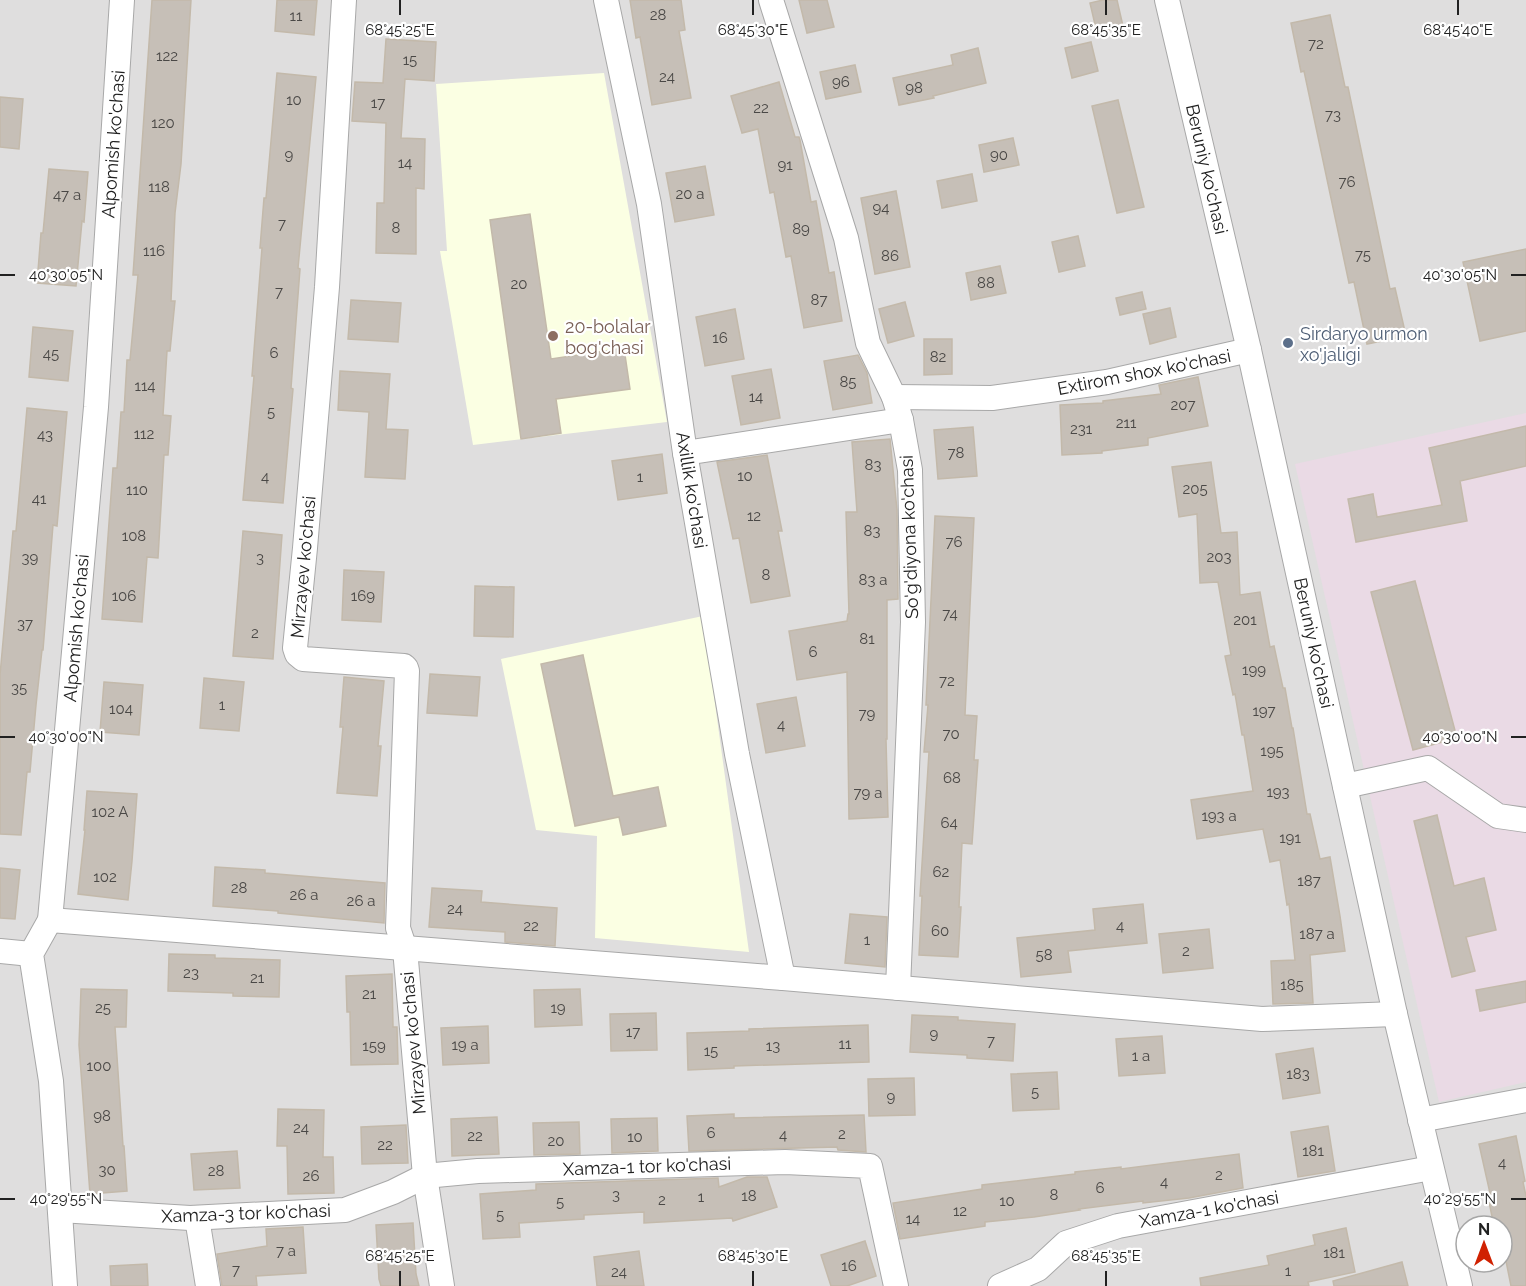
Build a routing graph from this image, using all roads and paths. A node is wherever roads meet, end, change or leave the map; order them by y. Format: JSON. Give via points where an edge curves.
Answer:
{"nodes":[{"id":1,"x":122,"y":0,"type":"edge"},
{"id":2,"x":344,"y":0,"type":"edge"},
{"id":3,"x":606,"y":0,"type":"edge"},
{"id":4,"x":771,"y":0,"type":"edge"},
{"id":5,"x":1167,"y":0,"type":"edge"},
{"id":6,"x":1249,"y":350,"type":"junction"},
{"id":7,"x":894,"y":397,"type":"junction"},
{"id":8,"x":901,"y":420,"type":"junction"},
{"id":9,"x":685,"y":453,"type":"junction"},
{"id":10,"x":1345,"y":786,"type":"junction"},
{"id":11,"x":1526,"y":820,"type":"edge"},
{"id":12,"x":50,"y":920,"type":"junction"},
{"id":13,"x":405,"y":949,"type":"junction"},
{"id":14,"x":0,"y":951,"type":"edge"},
{"id":15,"x":31,"y":954,"type":"junction"},
{"id":16,"x":783,"y":978,"type":"junction"},
{"id":17,"x":898,"y":988,"type":"junction"},
{"id":18,"x":1395,"y":1014,"type":"junction"},
{"id":19,"x":1526,"y":1100,"type":"edge"},
{"id":20,"x":1420,"y":1120,"type":"junction"},
{"id":21,"x":1431,"y":1168,"type":"junction"},
{"id":22,"x":425,"y":1176,"type":"junction"},
{"id":23,"x":60,"y":1210,"type":"junction"},
{"id":24,"x":197,"y":1218,"type":"junction"},
{"id":25,"x":65,"y":1286,"type":"edge"},
{"id":26,"x":208,"y":1286,"type":"edge"},
{"id":27,"x":442,"y":1286,"type":"edge"},
{"id":28,"x":896,"y":1286,"type":"edge"},
{"id":29,"x":1000,"y":1286,"type":"edge"},
{"id":30,"x":1460,"y":1286,"type":"edge"}],
"edges":[{"from":1,"to":12,"type":"street","name":"Alpomish ko'chasi","via":[[96,407]]},
{"from":2,"to":13,"type":"street","name":"Mirzayev ko'chasi","via":[[327,288],[295,648],[303,659],[406,668],[398,928]]},
{"from":3,"to":9,"type":"street","name":"Axillik ko'chasi","via":[[649,204]]},
{"from":4,"to":7,"type":"street","name":"So'g'diyona ko'chasi","via":[[846,238],[868,343]]},
{"from":5,"to":6,"type":"street","name":"Beruniy ko'chasi"},
{"from":6,"to":7,"type":"street","name":"Extirom shox ko'chasi","via":[[1107,382],[992,398]]},
{"from":6,"to":10,"type":"street","name":"Beruniy ko'chasi"},
{"from":7,"to":8,"type":"street","name":"So'g'diyona ko'chasi"},
{"from":8,"to":9,"type":"street"},
{"from":8,"to":17,"type":"street","name":"So'g'diyona ko'chasi","via":[[910,470],[913,622]]},
{"from":9,"to":16,"type":"street","name":"Axillik ko'chasi","via":[[737,754]]},
{"from":10,"to":11,"type":"street","via":[[1428,768],[1498,816]]},
{"from":10,"to":18,"type":"street","name":"Beruniy ko'chasi"},
{"from":12,"to":13,"type":"street"},
{"from":12,"to":15,"type":"street","name":"Alpomish ko'chasi"},
{"from":13,"to":16,"type":"street"},
{"from":13,"to":22,"type":"street","name":"Mirzayev ko'chasi"},
{"from":14,"to":15,"type":"street"},
{"from":15,"to":23,"type":"street","via":[[51,1081]]},
{"from":16,"to":17,"type":"street"},
{"from":17,"to":18,"type":"street","via":[[1262,1019]]},
{"from":18,"to":20,"type":"street","name":"Beruniy ko'chasi"},
{"from":19,"to":20,"type":"street"},
{"from":20,"to":21,"type":"street","name":"Beruniy ko'chasi"},
{"from":21,"to":29,"type":"street","name":"Xamza-1 ko'chasi","via":[[1118,1226],[1066,1243],[1038,1269]]},
{"from":21,"to":30,"type":"street","name":"Beruniy ko'chasi"},
{"from":22,"to":24,"type":"street","name":"Xamza-3 tor ko'chasi","via":[[345,1210]]},
{"from":22,"to":27,"type":"street","name":"Mirzayev ko'chasi"},
{"from":22,"to":28,"type":"street","name":"Xamza-1 tor ko'chasi","via":[[478,1170],[785,1162],[870,1166]]},
{"from":23,"to":24,"type":"street","name":"Xamza-3 tor ko'chasi"},
{"from":23,"to":25,"type":"street"},
{"from":24,"to":26,"type":"street"}]}
